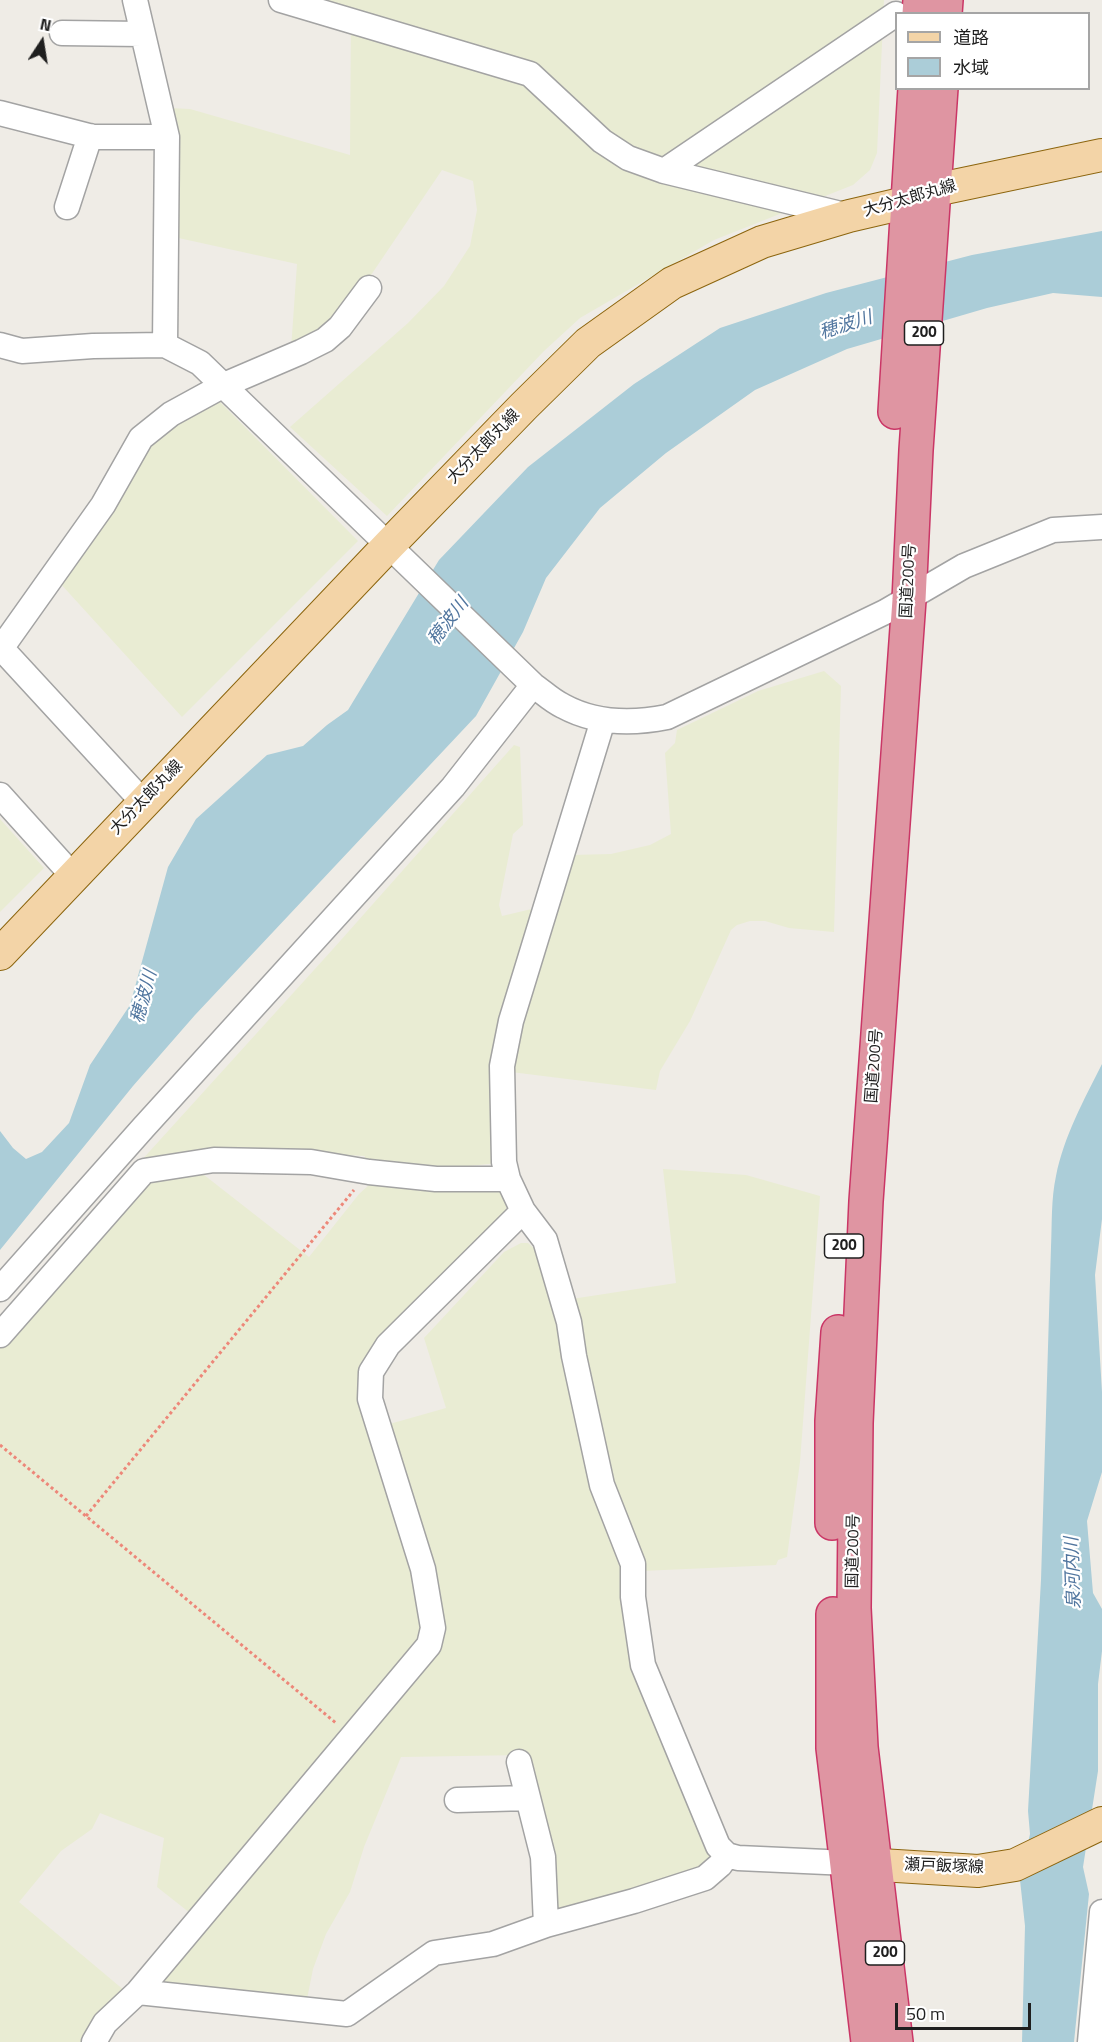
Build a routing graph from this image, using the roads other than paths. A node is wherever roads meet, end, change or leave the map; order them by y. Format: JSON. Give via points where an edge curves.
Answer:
{"nodes":[{"id":1,"x":135,"y":0,"type":"edge"},
{"id":2,"x":281,"y":0,"type":"edge"},
{"id":3,"x":895,"y":19,"type":"edge"},
{"id":4,"x":62,"y":33,"type":"dead end"},
{"id":5,"x":142,"y":34,"type":"junction"},
{"id":6,"x":915,"y":90,"type":"edge"},
{"id":7,"x":940,"y":90,"type":"edge"},
{"id":8,"x":0,"y":113,"type":"edge"},
{"id":9,"x":90,"y":136,"type":"junction"},
{"id":10,"x":168,"y":136,"type":"junction"},
{"id":11,"x":1102,"y":155,"type":"edge"},
{"id":12,"x":664,"y":171,"type":"junction"},
{"id":13,"x":67,"y":207,"type":"dead end"},
{"id":14,"x":921,"y":207,"type":"junction"},
{"id":15,"x":849,"y":216,"type":"junction"},
{"id":16,"x":369,"y":288,"type":"dead end"},
{"id":17,"x":0,"y":345,"type":"edge"},
{"id":18,"x":165,"y":345,"type":"junction"},
{"id":19,"x":224,"y":385,"type":"junction"},
{"id":20,"x":1102,"y":527,"type":"edge"},
{"id":21,"x":393,"y":550,"type":"junction"},
{"id":22,"x":897,"y":606,"type":"junction"},
{"id":23,"x":1,"y":649,"type":"edge"},
{"id":24,"x":533,"y":685,"type":"junction"},
{"id":25,"x":603,"y":720,"type":"junction"},
{"id":26,"x":0,"y":795,"type":"edge"},
{"id":27,"x":143,"y":802,"type":"junction"},
{"id":28,"x":73,"y":876,"type":"junction"},
{"id":29,"x":0,"y":954,"type":"edge"},
{"id":30,"x":508,"y":1179,"type":"junction"},
{"id":31,"x":523,"y":1211,"type":"junction"},
{"id":32,"x":0,"y":1289,"type":"edge"},
{"id":33,"x":0,"y":1335,"type":"edge"},
{"id":34,"x":519,"y":1762,"type":"dead end"},
{"id":35,"x":528,"y":1798,"type":"junction"},
{"id":36,"x":457,"y":1800,"type":"dead end"},
{"id":37,"x":1102,"y":1823,"type":"edge"},
{"id":38,"x":727,"y":1855,"type":"junction"},
{"id":39,"x":861,"y":1863,"type":"junction"},
{"id":40,"x":1102,"y":1912,"type":"edge"},
{"id":41,"x":546,"y":1925,"type":"junction"},
{"id":42,"x":138,"y":1992,"type":"junction"},
{"id":43,"x":94,"y":2042,"type":"edge"},
{"id":44,"x":868,"y":2042,"type":"edge"},
{"id":45,"x":896,"y":2042,"type":"edge"},
{"id":46,"x":1090,"y":2042,"type":"edge"}],
"edges":[{"from":1,"to":5,"type":"street"},
{"from":2,"to":12,"type":"street","via":[[530,74],[602,141],[628,158]]},
{"from":3,"to":12,"type":"street"},
{"from":4,"to":5,"type":"street"},
{"from":5,"to":10,"type":"street"},
{"from":6,"to":14,"type":"highway","name":"国道200号","number":"200"},
{"from":7,"to":14,"type":"highway","name":"国道200号","number":"200"},
{"from":8,"to":9,"type":"street"},
{"from":9,"to":10,"type":"street"},
{"from":9,"to":13,"type":"street"},
{"from":10,"to":18,"type":"street"},
{"from":11,"to":14,"type":"main road","name":"大分太郎丸線"},
{"from":12,"to":15,"type":"street"},
{"from":14,"to":15,"type":"main road","name":"大分太郎丸線"},
{"from":14,"to":22,"type":"highway","name":"国道200号","number":"200"},
{"from":15,"to":21,"type":"main road","name":"大分太郎丸線","via":[[762,242],[672,283],[588,343],[524,406]]},
{"from":16,"to":19,"type":"street","via":[[340,327],[325,340]]},
{"from":17,"to":18,"type":"street","via":[[22,351]]},
{"from":18,"to":19,"type":"street","via":[[200,363]]},
{"from":19,"to":21,"type":"street"},
{"from":19,"to":23,"type":"street","via":[[171,414],[141,438],[103,505]]},
{"from":20,"to":22,"type":"street","via":[[1053,530],[964,566]]},
{"from":21,"to":24,"type":"street"},
{"from":21,"to":27,"type":"main road","name":"大分太郎丸線"},
{"from":22,"to":25,"type":"street","via":[[668,717],[642,722]]},
{"from":22,"to":39,"type":"highway","name":"国道200号","number":"200","via":[[832,1422],[834,1748]]},
{"from":23,"to":27,"type":"street"},
{"from":24,"to":25,"type":"street","via":[[563,706]]},
{"from":24,"to":32,"type":"street","via":[[453,788]]},
{"from":25,"to":30,"type":"street","via":[[512,1021],[502,1066],[504,1162]]},
{"from":26,"to":28,"type":"street"},
{"from":27,"to":28,"type":"main road","name":"大分太郎丸線"},
{"from":28,"to":29,"type":"main road","name":"大分太郎丸線"},
{"from":30,"to":31,"type":"street"},
{"from":30,"to":33,"type":"street","via":[[436,1179],[311,1162],[214,1160],[144,1171]]},
{"from":31,"to":38,"type":"street","via":[[545,1240],[569,1322],[602,1485],[633,1564],[633,1597],[643,1665],[718,1846]]},
{"from":31,"to":42,"type":"street","via":[[388,1345],[371,1372],[370,1400],[423,1569],[433,1628],[429,1645]]},
{"from":34,"to":35,"type":"street"},
{"from":35,"to":36,"type":"street"},
{"from":35,"to":41,"type":"street","via":[[543,1857]]},
{"from":37,"to":39,"type":"main road","name":"瀬戸飯塚線","via":[[1015,1865],[978,1871]]},
{"from":38,"to":39,"type":"street"},
{"from":38,"to":41,"type":"street","via":[[705,1878]]},
{"from":39,"to":44,"type":"highway","name":"国道200号","number":"200"},
{"from":39,"to":45,"type":"highway","name":"国道200号","number":"200"},
{"from":40,"to":46,"type":"street"},
{"from":41,"to":42,"type":"street","via":[[493,1944],[434,1953],[347,2014]]},
{"from":42,"to":43,"type":"street","via":[[105,2023]]}]}
